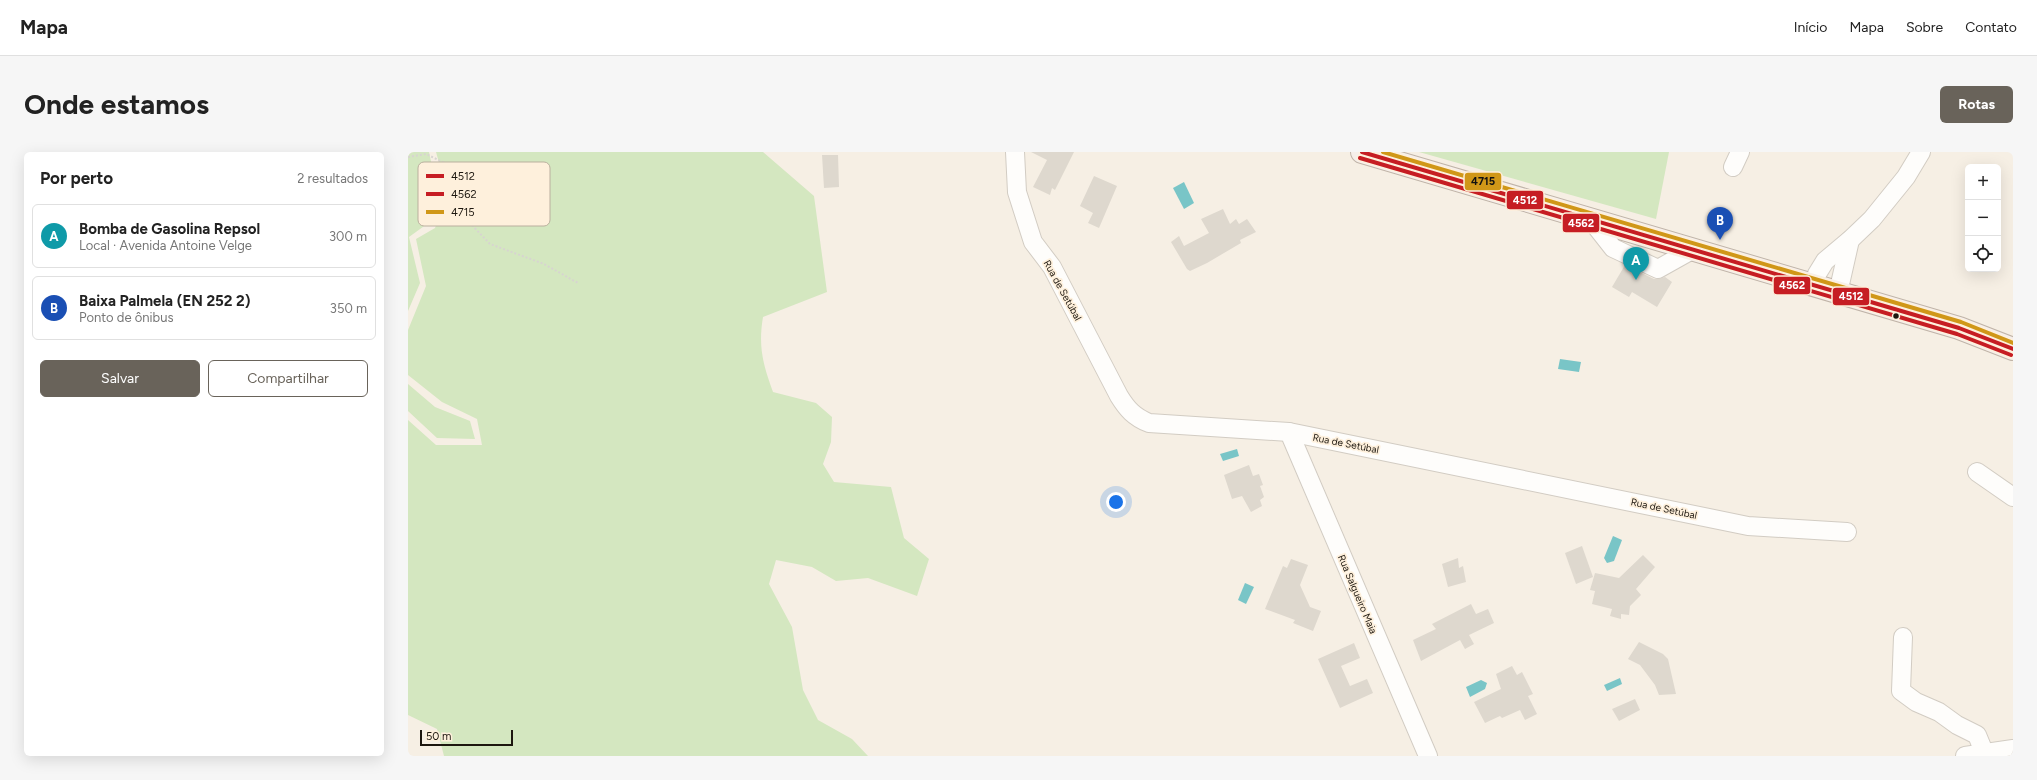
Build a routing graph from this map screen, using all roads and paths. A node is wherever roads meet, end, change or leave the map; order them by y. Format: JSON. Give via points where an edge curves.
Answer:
{"nodes":[{"id":1,"x":1015,"y":152,"type":"edge"},
{"id":2,"x":1362,"y":152,"type":"edge"},
{"id":3,"x":1921,"y":152,"type":"edge"},
{"id":4,"x":408,"y":158,"type":"edge"},
{"id":5,"x":443,"y":162,"type":"edge"},
{"id":6,"x":473,"y":226,"type":"edge"},
{"id":7,"x":1850,"y":240,"type":"junction"},
{"id":8,"x":578,"y":283,"type":"dead end"},
{"id":9,"x":1814,"y":286,"type":"junction"},
{"id":10,"x":1838,"y":293,"type":"junction"},
{"id":11,"x":2013,"y":349,"type":"edge"},
{"id":12,"x":1289,"y":432,"type":"junction"},
{"id":13,"x":1977,"y":472,"type":"dead end"},
{"id":14,"x":2013,"y":497,"type":"edge"},
{"id":15,"x":1847,"y":532,"type":"dead end"},
{"id":16,"x":1903,"y":637,"type":"dead end"},
{"id":17,"x":2013,"y":749,"type":"edge"},
{"id":18,"x":1984,"y":752,"type":"junction"},
{"id":19,"x":1428,"y":756,"type":"edge"},
{"id":20,"x":1965,"y":756,"type":"edge"}],
"edges":[{"from":1,"to":12,"type":"street","name":"Rua de Setúbal","via":[[1017,192],[1034,242],[1052,267],[1126,407],[1133,415],[1149,423]]},
{"from":2,"to":9,"type":"main road"},
{"from":3,"to":7,"type":"street","via":[[1888,201]]},
{"from":4,"to":5,"type":"path","via":[[426,154]]},
{"from":6,"to":8,"type":"path","via":[[490,244],[544,264]]},
{"from":7,"to":9,"type":"street","via":[[1825,261],[1817,274]]},
{"from":7,"to":10,"type":"street"},
{"from":9,"to":10,"type":"main road"},
{"from":10,"to":11,"type":"main road","via":[[1959,328]]},
{"from":12,"to":15,"type":"street","name":"Rua de Setúbal","via":[[1748,526]]},
{"from":12,"to":19,"type":"street","name":"Rua Salgueiro Maia"},
{"from":13,"to":14,"type":"street"},
{"from":16,"to":18,"type":"street","via":[[1901,691],[1916,702],[1940,712],[1957,725],[1977,734]]},
{"from":17,"to":18,"type":"street"},
{"from":18,"to":20,"type":"street"}]}
